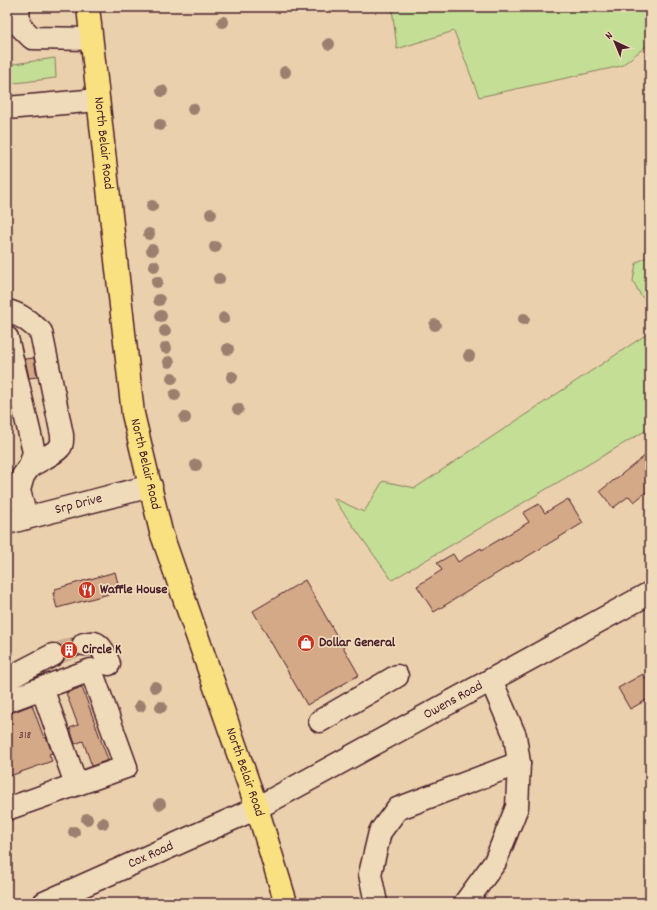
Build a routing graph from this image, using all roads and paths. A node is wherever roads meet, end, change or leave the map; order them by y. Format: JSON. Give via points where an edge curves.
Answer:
{"nodes":[{"id":1,"x":18,"y":7,"type":"edge"},
{"id":2,"x":88,"y":7,"type":"edge"},
{"id":3,"x":91,"y":39,"type":"junction"},
{"id":4,"x":98,"y":100,"type":"junction"},
{"id":5,"x":7,"y":108,"type":"edge"},
{"id":6,"x":11,"y":312,"type":"edge"},
{"id":7,"x":7,"y":338,"type":"edge"},
{"id":8,"x":30,"y":466,"type":"junction"},
{"id":9,"x":151,"y":486,"type":"junction"},
{"id":10,"x":12,"y":518,"type":"edge"},
{"id":11,"x":650,"y":593,"type":"edge"},
{"id":12,"x":84,"y":644,"type":"tunnel mouth"},
{"id":13,"x":54,"y":655,"type":"tunnel mouth"},
{"id":14,"x":109,"y":664,"type":"dead end"},
{"id":15,"x":397,"y":676,"type":"dead end"},
{"id":16,"x":7,"y":679,"type":"edge"},
{"id":17,"x":491,"y":680,"type":"junction"},
{"id":18,"x":42,"y":688,"type":"junction"},
{"id":19,"x":7,"y":701,"type":"edge"},
{"id":20,"x":320,"y":721,"type":"dead end"},
{"id":21,"x":519,"y":763,"type":"junction"},
{"id":22,"x":76,"y":784,"type":"junction"},
{"id":23,"x":257,"y":808,"type":"junction"},
{"id":24,"x":7,"y":809,"type":"edge"},
{"id":25,"x":44,"y":903,"type":"edge"},
{"id":26,"x":286,"y":903,"type":"edge"},
{"id":27,"x":376,"y":903,"type":"edge"},
{"id":28,"x":465,"y":903,"type":"edge"}],
"edges":[{"from":1,"to":3,"type":"street","via":[[19,25],[32,38]]},
{"from":2,"to":3,"type":"main road","name":"North Belair Road"},
{"from":3,"to":4,"type":"main road","name":"North Belair Road"},
{"from":4,"to":5,"type":"street"},
{"from":4,"to":9,"type":"main road","name":"North Belair Road","via":[[133,414]]},
{"from":6,"to":8,"type":"street","via":[[25,322],[30,331],[52,430],[49,445]]},
{"from":7,"to":8,"type":"street","via":[[34,452]]},
{"from":8,"to":10,"type":"street","via":[[22,476]]},
{"from":9,"to":10,"type":"street","name":"Srp Drive"},
{"from":9,"to":23,"type":"main road","name":"North Belair Road","via":[[161,532]]},
{"from":11,"to":17,"type":"street","name":"Owens Road"},
{"from":12,"to":14,"type":"street","via":[[94,643],[100,647]]},
{"from":13,"to":16,"type":"street"},
{"from":15,"to":20,"type":"street"},
{"from":17,"to":21,"type":"street","via":[[515,736]]},
{"from":17,"to":23,"type":"street","name":"Owens Road"},
{"from":18,"to":19,"type":"street"},
{"from":18,"to":22,"type":"street"},
{"from":18,"to":22,"type":"street","via":[[91,670],[126,767]]},
{"from":21,"to":27,"type":"street","via":[[397,809],[380,832],[370,874]]},
{"from":21,"to":28,"type":"street","via":[[517,807],[495,862]]},
{"from":22,"to":24,"type":"street"},
{"from":23,"to":25,"type":"street","name":"Cox Road"},
{"from":23,"to":26,"type":"main road","name":"North Belair Road"}]}
